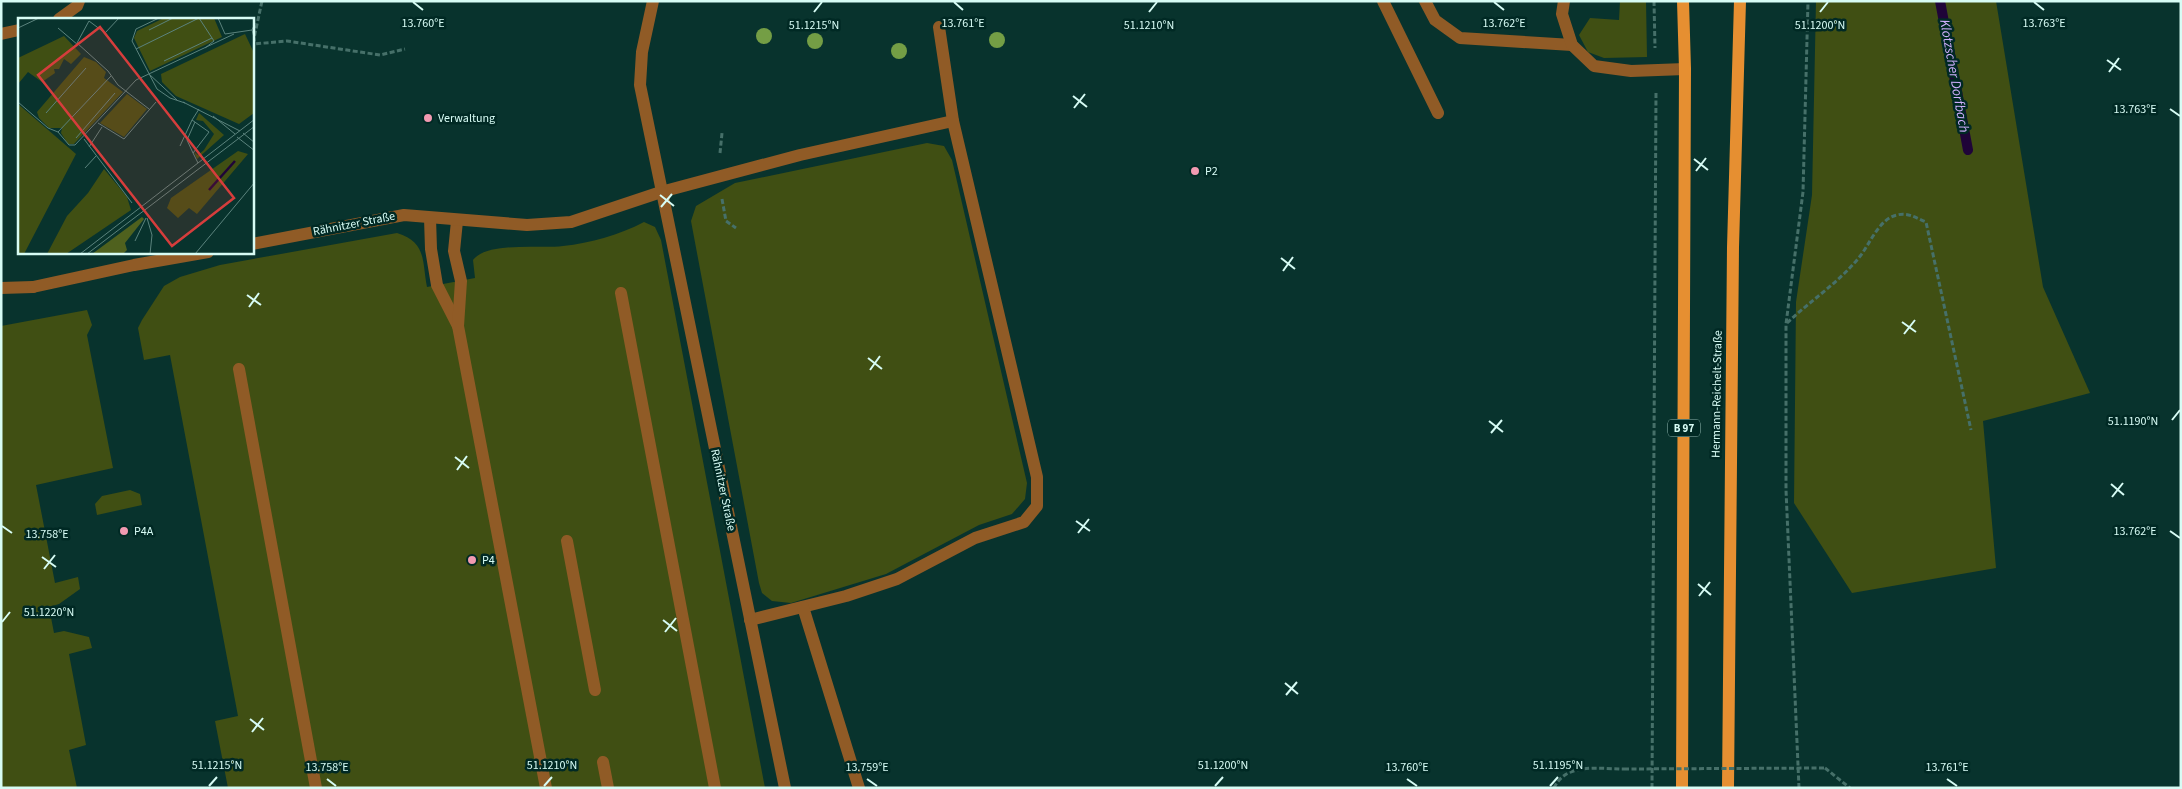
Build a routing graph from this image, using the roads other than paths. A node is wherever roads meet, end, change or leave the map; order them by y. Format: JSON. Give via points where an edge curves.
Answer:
{"nodes":[{"id":1,"x":79,"y":1,"type":"edge"},
{"id":2,"x":653,"y":1,"type":"edge"},
{"id":3,"x":1383,"y":1,"type":"edge"},
{"id":4,"x":1426,"y":1,"type":"edge"},
{"id":5,"x":1564,"y":1,"type":"edge"},
{"id":6,"x":1683,"y":1,"type":"edge"},
{"id":7,"x":1740,"y":1,"type":"edge"},
{"id":8,"x":60,"y":18,"type":"edge"},
{"id":9,"x":939,"y":26,"type":"dead end"},
{"id":10,"x":18,"y":30,"type":"edge"},
{"id":11,"x":1,"y":34,"type":"edge"},
{"id":12,"x":1572,"y":46,"type":"junction"},
{"id":13,"x":1685,"y":69,"type":"junction"},
{"id":14,"x":1438,"y":113,"type":"dead end"},
{"id":15,"x":953,"y":121,"type":"junction"},
{"id":16,"x":661,"y":192,"type":"junction"},
{"id":17,"x":430,"y":218,"type":"junction"},
{"id":18,"x":457,"y":221,"type":"junction"},
{"id":19,"x":254,"y":244,"type":"edge"},
{"id":20,"x":197,"y":254,"type":"edge"},
{"id":21,"x":4,"y":290,"type":"edge"},
{"id":22,"x":621,"y":293,"type":"dead end"},
{"id":23,"x":458,"y":326,"type":"junction"},
{"id":24,"x":239,"y":369,"type":"dead end"},
{"id":25,"x":567,"y":541,"type":"dead end"},
{"id":26,"x":803,"y":607,"type":"junction"},
{"id":27,"x":750,"y":620,"type":"junction"},
{"id":28,"x":595,"y":690,"type":"dead end"},
{"id":29,"x":603,"y":762,"type":"dead end"},
{"id":30,"x":316,"y":788,"type":"edge"},
{"id":31,"x":546,"y":788,"type":"edge"},
{"id":32,"x":608,"y":788,"type":"edge"},
{"id":33,"x":715,"y":788,"type":"edge"},
{"id":34,"x":785,"y":788,"type":"edge"},
{"id":35,"x":859,"y":788,"type":"edge"},
{"id":36,"x":1682,"y":788,"type":"edge"},
{"id":37,"x":1728,"y":788,"type":"edge"}],
"edges":[{"from":1,"to":8,"type":"street"},
{"from":2,"to":16,"type":"street","name":"Rähnitzer Straße","via":[[642,52],[640,86]]},
{"from":3,"to":14,"type":"street"},
{"from":4,"to":12,"type":"street","via":[[1435,20],[1460,38]]},
{"from":5,"to":12,"type":"street","via":[[1562,14]]},
{"from":6,"to":13,"type":"main road","number":"B 97"},
{"from":7,"to":37,"type":"main road","name":"Hermann-Reichelt-Straße","via":[[1733,247]]},
{"from":9,"to":15,"type":"street"},
{"from":10,"to":11,"type":"street"},
{"from":12,"to":13,"type":"street","via":[[1594,66],[1631,71]]},
{"from":13,"to":36,"type":"main road","number":"B 97"},
{"from":15,"to":16,"type":"street","via":[[800,155]]},
{"from":15,"to":26,"type":"street","via":[[1036,477],[1037,506],[1024,522],[975,538],[897,578]]},
{"from":16,"to":18,"type":"street","name":"Rähnitzer Straße","via":[[571,222],[527,225]]},
{"from":16,"to":27,"type":"street","name":"Rähnitzer Straße"},
{"from":17,"to":18,"type":"street","name":"Rähnitzer Straße"},
{"from":17,"to":19,"type":"street","name":"Rähnitzer Straße","via":[[404,215]]},
{"from":17,"to":23,"type":"street","via":[[437,286]]},
{"from":18,"to":23,"type":"street","via":[[454,251],[461,281]]},
{"from":20,"to":21,"type":"street"},
{"from":22,"to":33,"type":"street"},
{"from":23,"to":31,"type":"street"},
{"from":24,"to":30,"type":"street"},
{"from":25,"to":28,"type":"street"},
{"from":26,"to":27,"type":"street"},
{"from":26,"to":35,"type":"street"},
{"from":27,"to":34,"type":"street","name":"Rähnitzer Straße"},
{"from":29,"to":32,"type":"street"}]}
